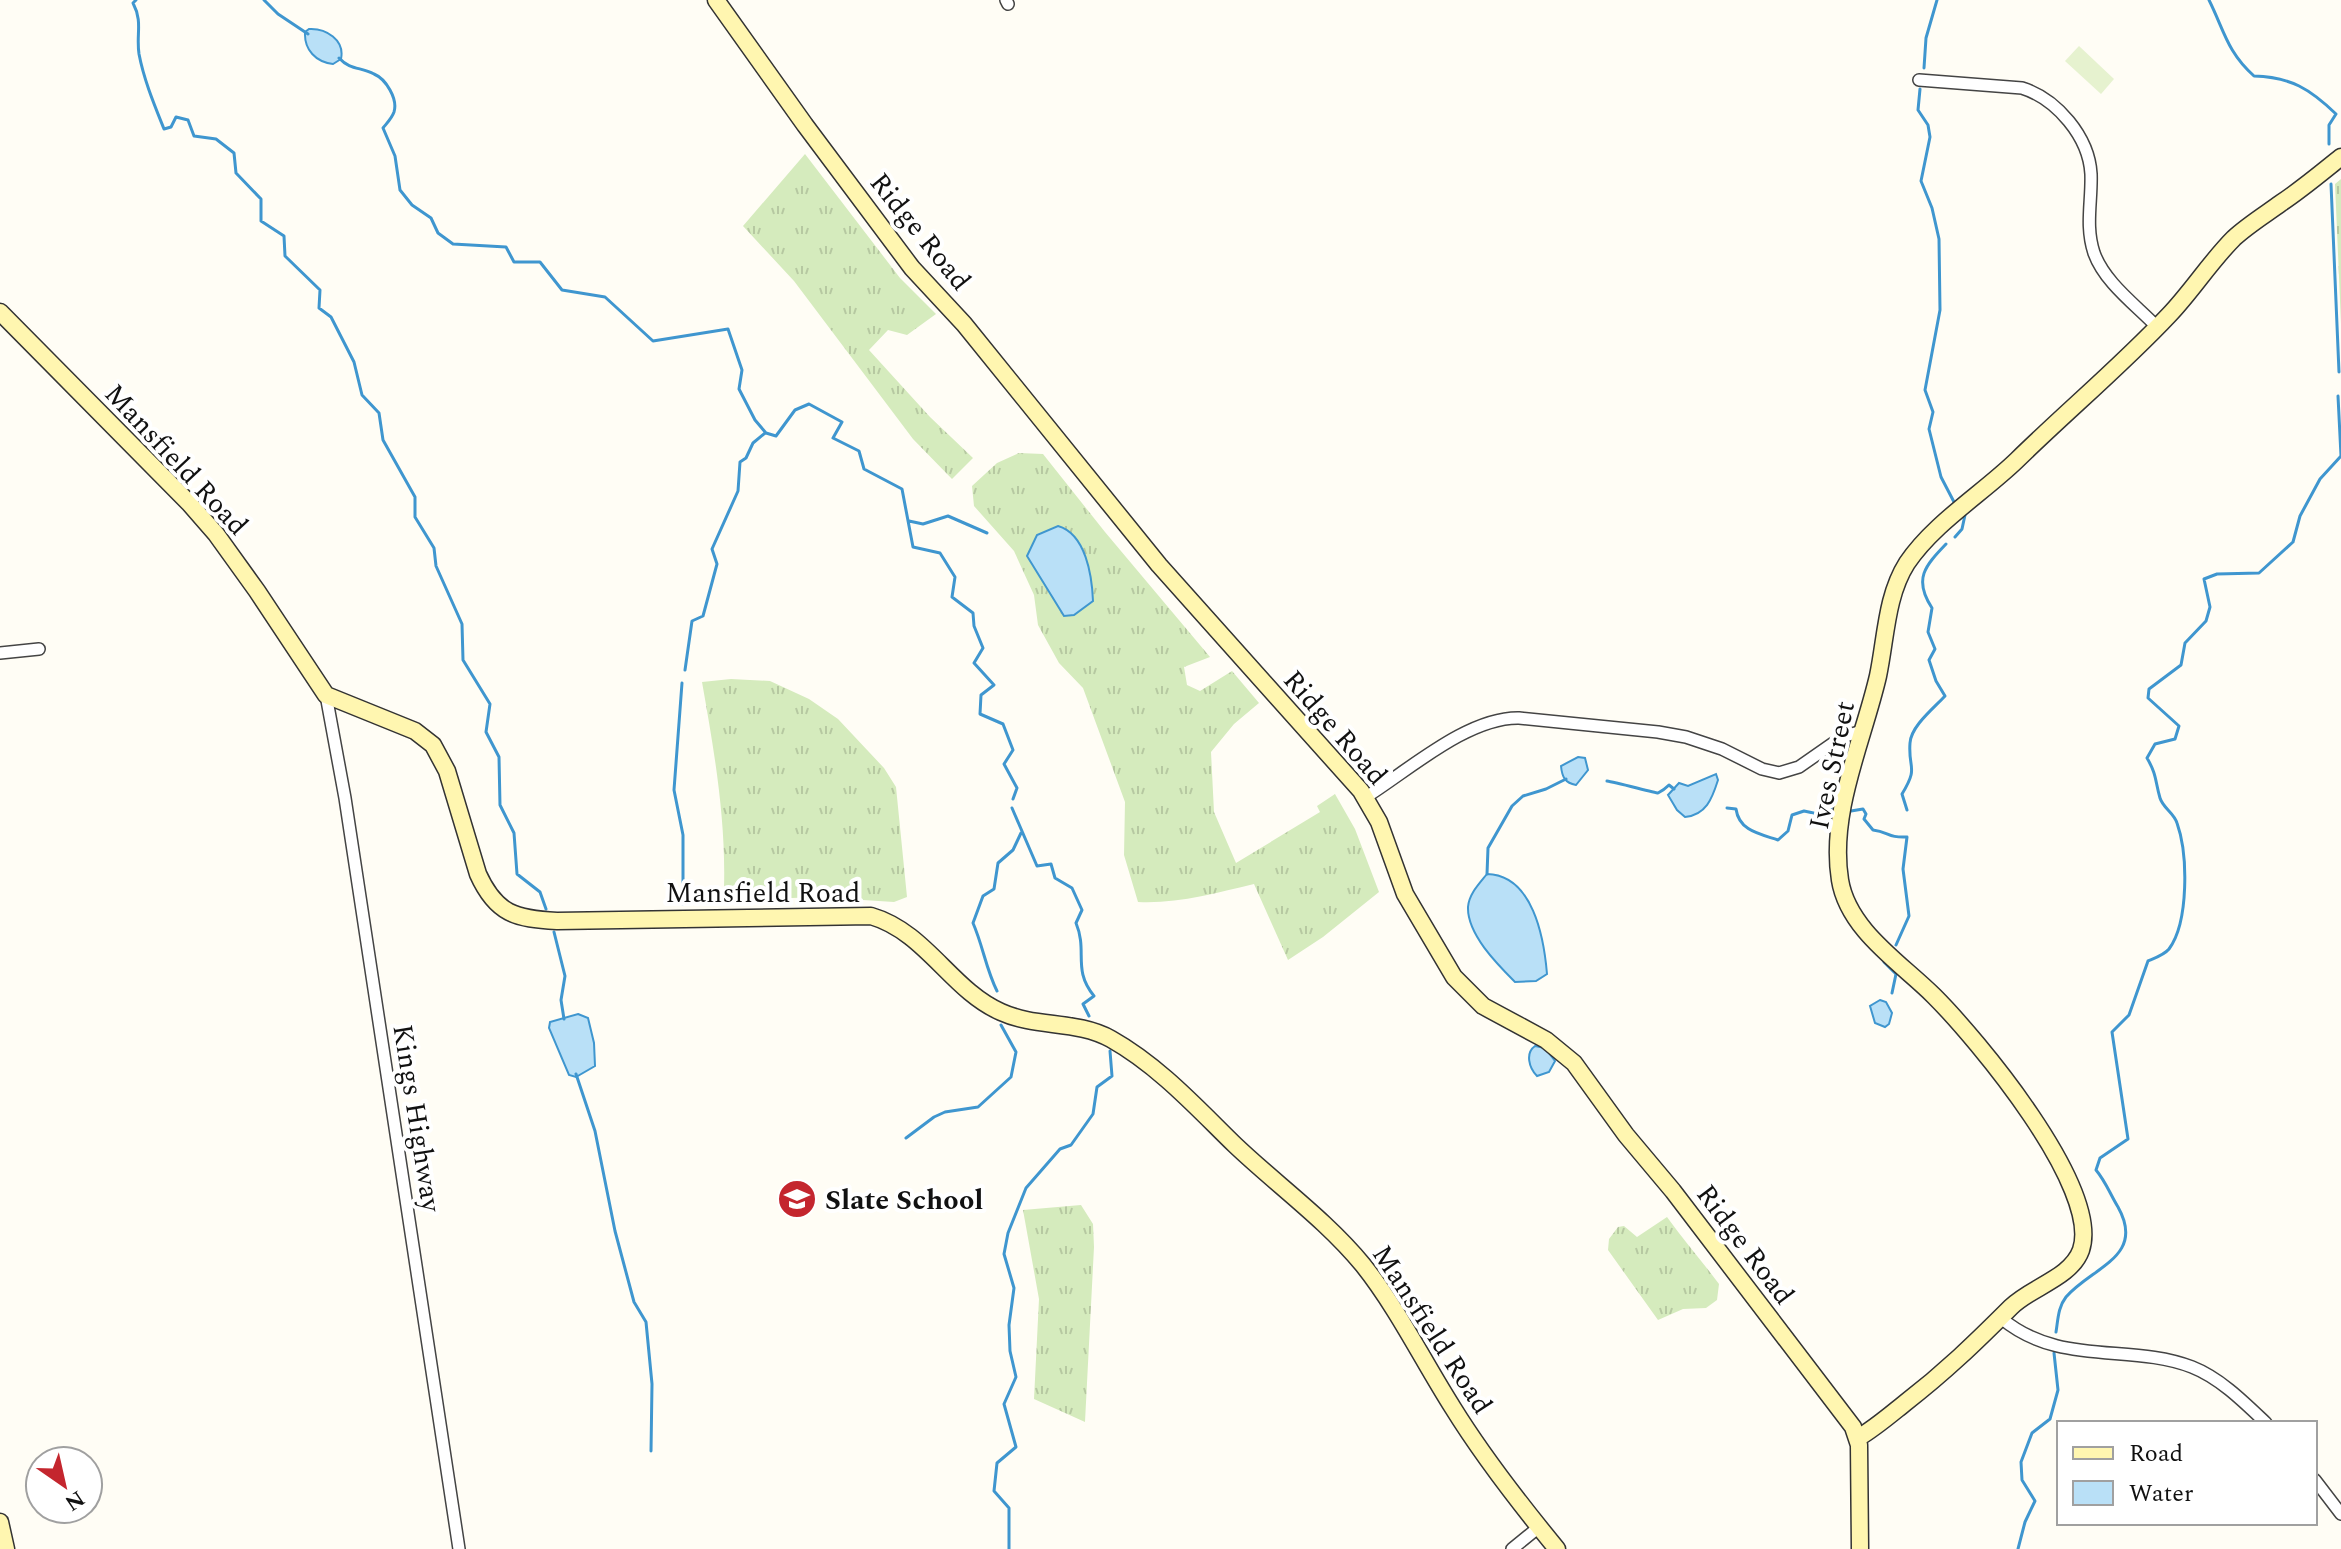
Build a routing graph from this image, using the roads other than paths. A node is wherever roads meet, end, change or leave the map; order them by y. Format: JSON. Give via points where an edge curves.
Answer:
{"nodes":[{"id":1,"x":716,"y":0,"type":"edge"},
{"id":2,"x":1919,"y":80,"type":"dead end"},
{"id":3,"x":2341,"y":157,"type":"edge"},
{"id":4,"x":0,"y":312,"type":"edge"},
{"id":5,"x":2157,"y":327,"type":"junction"},
{"id":6,"x":39,"y":649,"type":"dead end"},
{"id":7,"x":0,"y":653,"type":"edge"},
{"id":8,"x":326,"y":695,"type":"junction"},
{"id":9,"x":1862,"y":731,"type":"junction"},
{"id":10,"x":1366,"y":797,"type":"junction"},
{"id":11,"x":2001,"y":1318,"type":"junction"},
{"id":12,"x":2264,"y":1421,"type":"edge"},
{"id":13,"x":1858,"y":1438,"type":"junction"},
{"id":14,"x":2317,"y":1483,"type":"edge"},
{"id":15,"x":2341,"y":1514,"type":"edge"},
{"id":16,"x":0,"y":1522,"type":"edge"},
{"id":17,"x":1539,"y":1527,"type":"junction"},
{"id":18,"x":6,"y":1549,"type":"edge"},
{"id":19,"x":459,"y":1549,"type":"edge"},
{"id":20,"x":1512,"y":1549,"type":"edge"},
{"id":21,"x":1557,"y":1549,"type":"edge"},
{"id":22,"x":1860,"y":1549,"type":"edge"}],
"edges":[{"from":1,"to":10,"type":"street","name":"Ridge Road","via":[[912,268],[980,343],[1159,565]]},
{"from":2,"to":5,"type":"street","via":[[2007,85],[2038,94],[2058,110],[2089,158],[2090,236],[2096,259]]},
{"from":3,"to":5,"type":"street","name":"Ives Street","via":[[2232,241]]},
{"from":4,"to":8,"type":"street","name":"Mansfield Road","via":[[207,523]]},
{"from":5,"to":9,"type":"street","name":"Ives Street","via":[[1910,559],[1892,599]]},
{"from":6,"to":7,"type":"street"},
{"from":8,"to":17,"type":"street","name":"Mansfield Road","via":[[415,731],[433,745],[447,771],[485,890],[520,918],[871,916],[913,938],[1001,1012],[1096,1031],[1128,1050],[1169,1082],[1363,1265],[1475,1441]]},
{"from":8,"to":19,"type":"street","name":"Kings Highway"},
{"from":9,"to":10,"type":"street","via":[[1779,773],[1686,737],[1500,718],[1463,735]]},
{"from":9,"to":11,"type":"street","name":"Ives Street","via":[[1839,841],[1840,880],[1848,905],[1875,940],[1953,1016],[2019,1099],[2060,1160],[2081,1214],[2077,1258]]},
{"from":10,"to":13,"type":"street","name":"Ridge Road","via":[[1405,894],[1454,977],[1483,1006],[1546,1040],[1574,1063],[1827,1390]]},
{"from":11,"to":12,"type":"street","via":[[2064,1347],[2189,1365],[2223,1385]]},
{"from":11,"to":13,"type":"street","name":"Ives Street","via":[[1960,1359]]},
{"from":13,"to":22,"type":"street"},
{"from":14,"to":15,"type":"street"},
{"from":16,"to":18,"type":"street"},
{"from":17,"to":20,"type":"street"},
{"from":17,"to":21,"type":"street","name":"Mansfield Road"}]}
